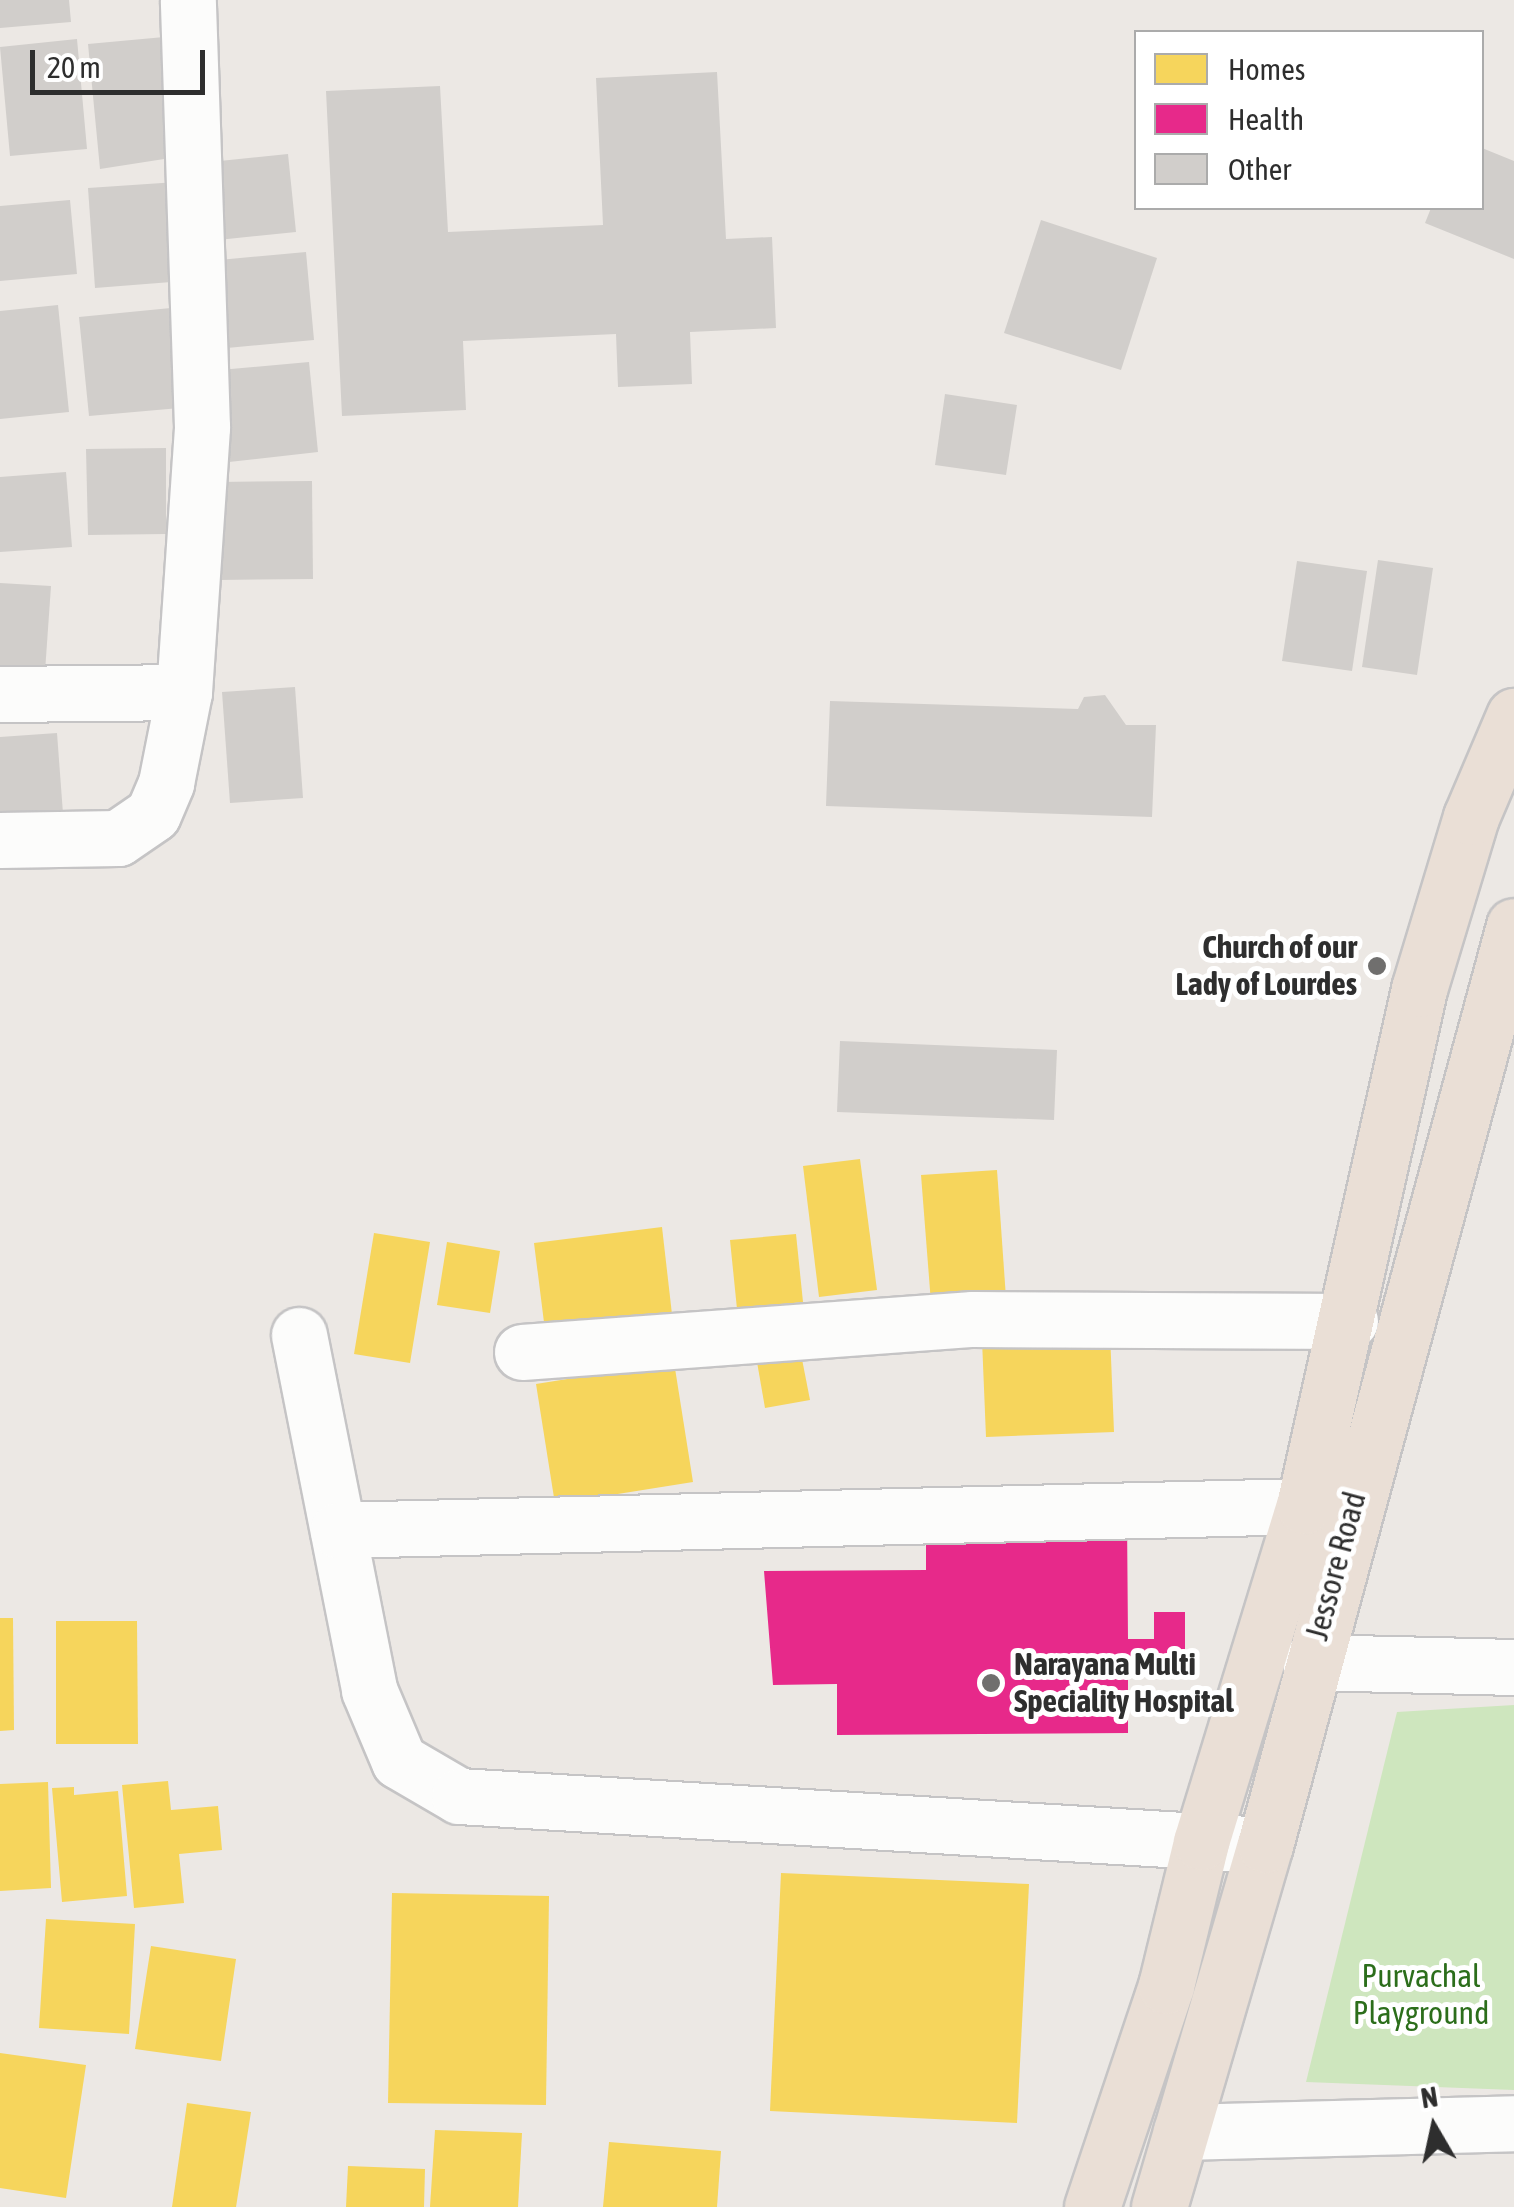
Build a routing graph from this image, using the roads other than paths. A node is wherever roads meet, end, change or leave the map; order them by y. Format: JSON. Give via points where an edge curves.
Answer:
{"nodes":[{"id":1,"x":188,"y":0,"type":"edge"},
{"id":2,"x":184,"y":692,"type":"junction"},
{"id":3,"x":0,"y":694,"type":"edge"},
{"id":4,"x":1514,"y":716,"type":"edge"},
{"id":5,"x":0,"y":840,"type":"edge"},
{"id":6,"x":1514,"y":926,"type":"edge"},
{"id":7,"x":1350,"y":1321,"type":"junction"},
{"id":8,"x":299,"y":1335,"type":"dead end"},
{"id":9,"x":522,"y":1352,"type":"dead end"},
{"id":10,"x":1304,"y":1506,"type":"junction"},
{"id":11,"x":338,"y":1530,"type":"junction"},
{"id":12,"x":1310,"y":1662,"type":"junction"},
{"id":13,"x":1514,"y":1667,"type":"edge"},
{"id":14,"x":1200,"y":1842,"type":"junction"},
{"id":15,"x":1265,"y":1845,"type":"junction"},
{"id":16,"x":1514,"y":2123,"type":"edge"},
{"id":17,"x":1181,"y":2132,"type":"junction"},
{"id":18,"x":1092,"y":2207,"type":"edge"},
{"id":19,"x":1159,"y":2207,"type":"edge"}],
"edges":[{"from":1,"to":2,"type":"street","via":[[202,427]]},
{"from":2,"to":3,"type":"street"},
{"from":2,"to":5,"type":"street","via":[[152,814],[118,838]]},
{"from":4,"to":7,"type":"highway","via":[[1472,817],[1420,989]]},
{"from":6,"to":12,"type":"highway","name":"Jessore Road"},
{"from":7,"to":9,"type":"street","via":[[973,1318]]},
{"from":7,"to":10,"type":"highway"},
{"from":8,"to":11,"type":"street"},
{"from":10,"to":11,"type":"street"},
{"from":10,"to":14,"type":"highway"},
{"from":11,"to":14,"type":"street","via":[[370,1690],[399,1761],[459,1796]]},
{"from":12,"to":13,"type":"street"},
{"from":12,"to":15,"type":"highway","name":"Jessore Road"},
{"from":14,"to":15,"type":"street"},
{"from":14,"to":18,"type":"highway","via":[[1166,1986]]},
{"from":15,"to":17,"type":"highway","name":"Jessore Road"},
{"from":16,"to":17,"type":"street"},
{"from":17,"to":19,"type":"highway","name":"Jessore Road"}]}
